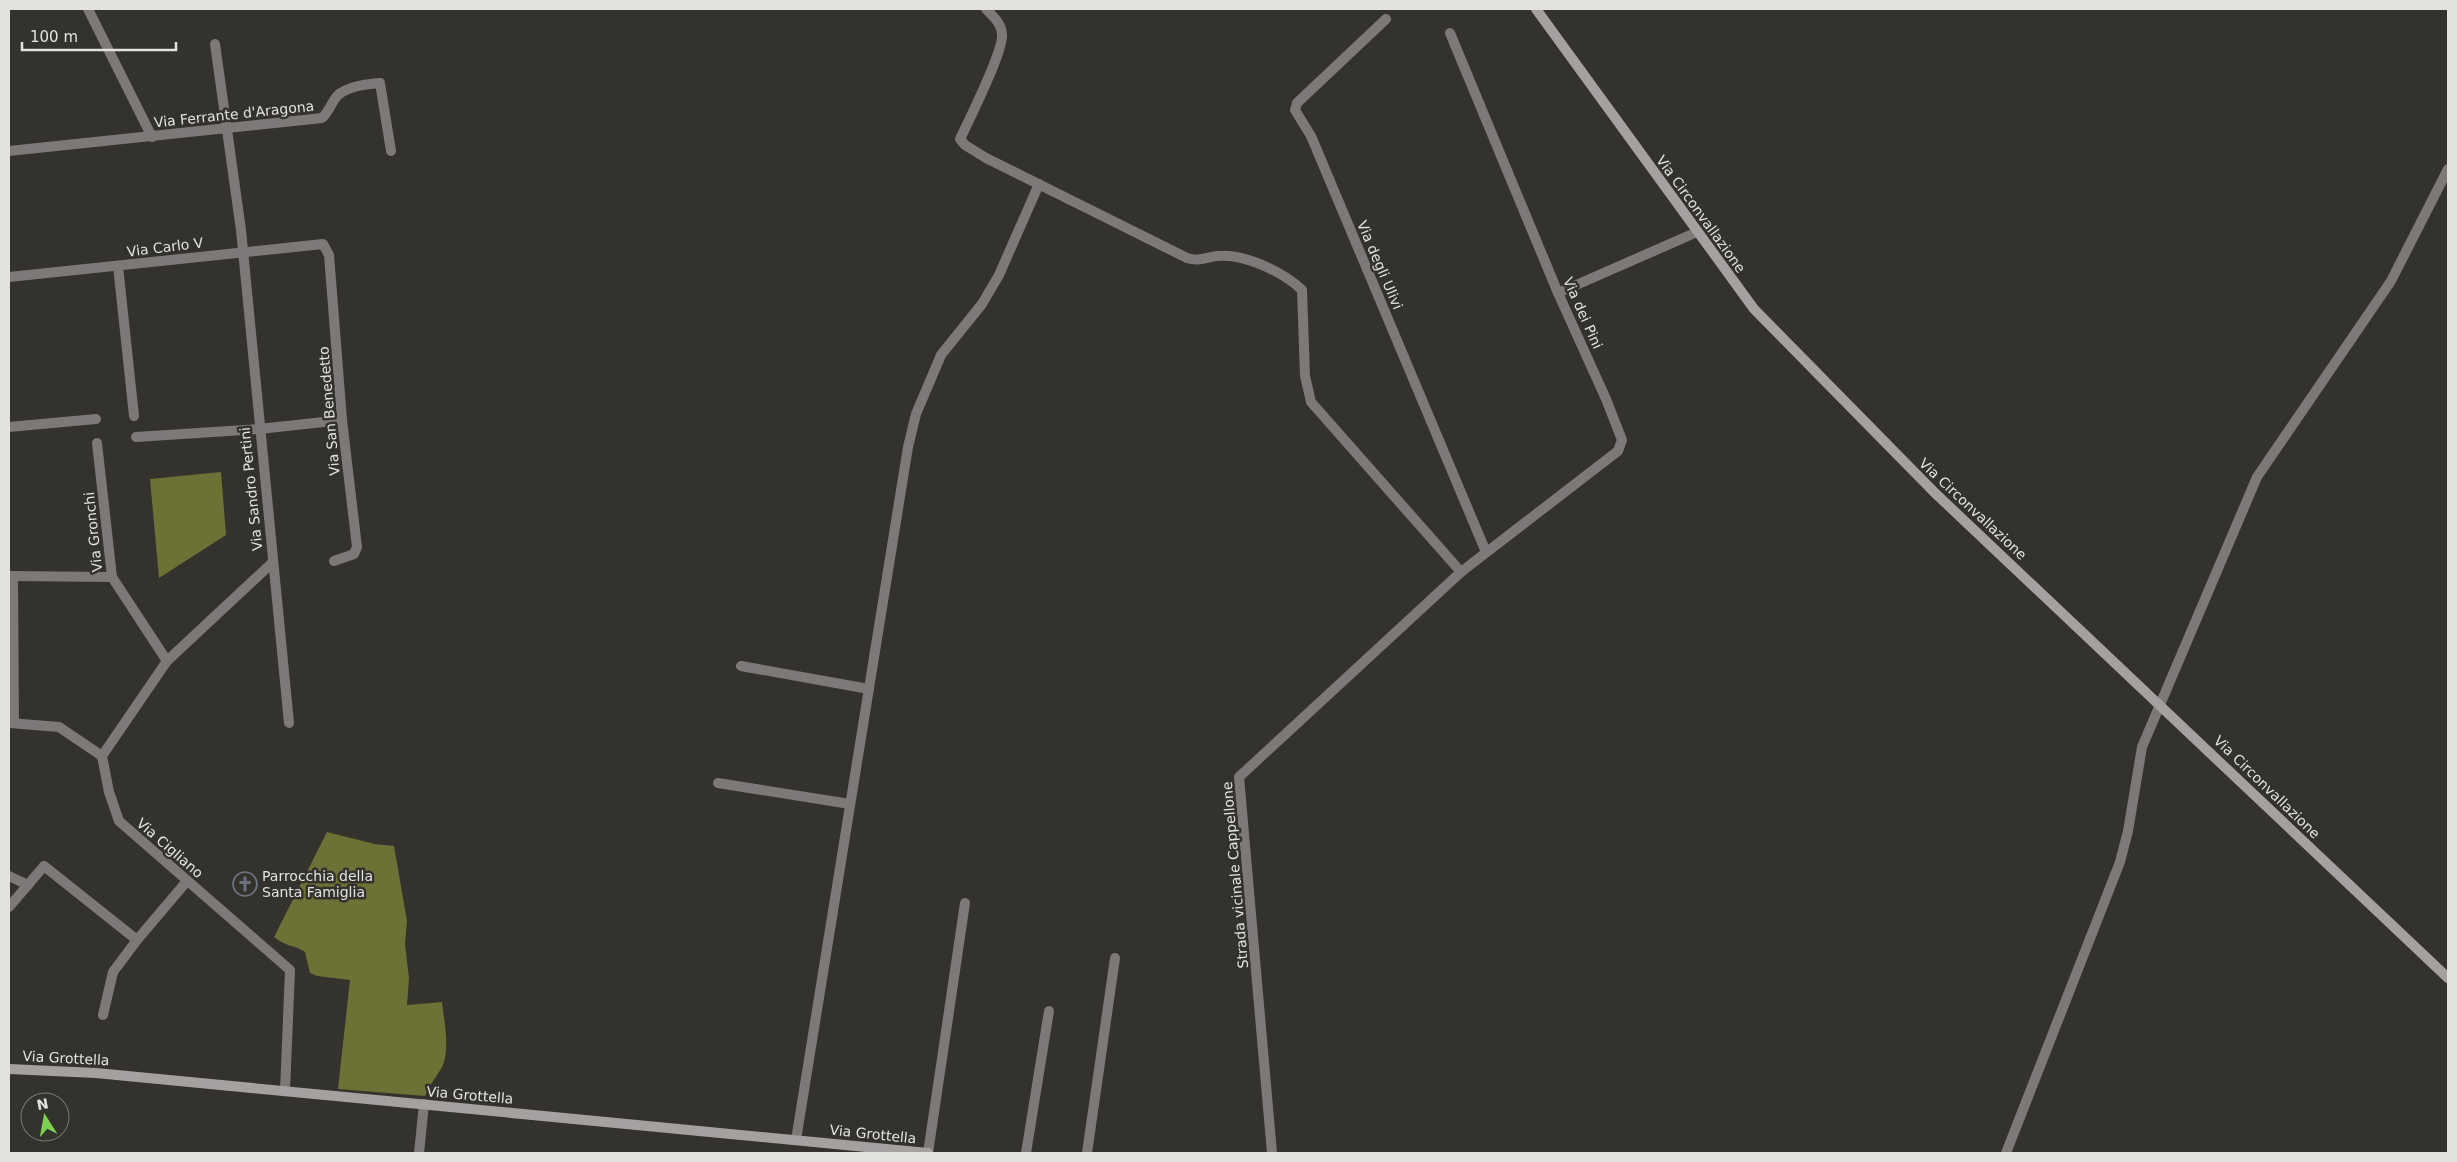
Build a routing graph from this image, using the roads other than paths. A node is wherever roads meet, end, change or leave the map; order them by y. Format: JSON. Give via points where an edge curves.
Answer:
{"nodes":[{"id":1,"x":88,"y":9,"type":"edge"},
{"id":2,"x":986,"y":9,"type":"edge"},
{"id":3,"x":1536,"y":9,"type":"edge"},
{"id":4,"x":1386,"y":19,"type":"dead end"},
{"id":5,"x":1450,"y":33,"type":"dead end"},
{"id":6,"x":215,"y":44,"type":"dead end"},
{"id":7,"x":228,"y":129,"type":"junction"},
{"id":8,"x":152,"y":137,"type":"junction"},
{"id":9,"x":9,"y":151,"type":"edge"},
{"id":10,"x":391,"y":151,"type":"dead end"},
{"id":11,"x":2448,"y":169,"type":"edge"},
{"id":12,"x":1039,"y":184,"type":"junction"},
{"id":13,"x":1697,"y":232,"type":"junction"},
{"id":14,"x":323,"y":244,"type":"joint"},
{"id":15,"x":243,"y":252,"type":"junction"},
{"id":16,"x":118,"y":266,"type":"junction"},
{"id":17,"x":9,"y":277,"type":"edge"},
{"id":18,"x":1558,"y":293,"type":"junction"},
{"id":19,"x":134,"y":416,"type":"dead end"},
{"id":20,"x":96,"y":419,"type":"dead end"},
{"id":21,"x":342,"y":420,"type":"junction"},
{"id":22,"x":9,"y":427,"type":"edge"},
{"id":23,"x":258,"y":429,"type":"junction"},
{"id":24,"x":136,"y":437,"type":"dead end"},
{"id":25,"x":97,"y":443,"type":"dead end"},
{"id":26,"x":1486,"y":552,"type":"junction"},
{"id":27,"x":334,"y":561,"type":"dead end"},
{"id":28,"x":272,"y":564,"type":"junction"},
{"id":29,"x":1461,"y":572,"type":"junction"},
{"id":30,"x":11,"y":576,"type":"edge"},
{"id":31,"x":112,"y":577,"type":"junction"},
{"id":32,"x":167,"y":661,"type":"junction"},
{"id":33,"x":741,"y":666,"type":"dead end"},
{"id":34,"x":869,"y":690,"type":"junction"},
{"id":35,"x":2160,"y":704,"type":"junction"},
{"id":36,"x":12,"y":723,"type":"edge"},
{"id":37,"x":289,"y":723,"type":"dead end"},
{"id":38,"x":102,"y":756,"type":"junction"},
{"id":39,"x":718,"y":783,"type":"dead end"},
{"id":40,"x":850,"y":804,"type":"junction"},
{"id":41,"x":9,"y":876,"type":"edge"},
{"id":42,"x":187,"y":881,"type":"junction"},
{"id":43,"x":28,"y":885,"type":"junction"},
{"id":44,"x":965,"y":903,"type":"dead end"},
{"id":45,"x":9,"y":907,"type":"edge"},
{"id":46,"x":137,"y":940,"type":"junction"},
{"id":47,"x":1116,"y":958,"type":"dead end"},
{"id":48,"x":2448,"y":978,"type":"edge"},
{"id":49,"x":1049,"y":1011,"type":"dead end"},
{"id":50,"x":103,"y":1015,"type":"dead end"},
{"id":51,"x":9,"y":1069,"type":"edge"},
{"id":52,"x":285,"y":1091,"type":"junction"},
{"id":53,"x":424,"y":1104,"type":"junction"},
{"id":54,"x":796,"y":1140,"type":"junction"},
{"id":55,"x":875,"y":1150,"type":"edge"},
{"id":56,"x":419,"y":1153,"type":"edge"},
{"id":57,"x":928,"y":1153,"type":"edge"},
{"id":58,"x":1026,"y":1153,"type":"edge"},
{"id":59,"x":1087,"y":1153,"type":"edge"},
{"id":60,"x":1272,"y":1153,"type":"edge"},
{"id":61,"x":2006,"y":1153,"type":"edge"}],
"edges":[{"from":1,"to":8,"type":"street"},
{"from":2,"to":12,"type":"street","via":[[1000,27],[1002,36],[993,65],[960,139],[986,158]]},
{"from":3,"to":13,"type":"main road","name":"Via Circonvallazione"},
{"from":4,"to":26,"type":"street","name":"Via degli Ulivi","via":[[1297,103],[1295,114],[1311,136]]},
{"from":5,"to":18,"type":"street","name":"Via dei Pini"},
{"from":6,"to":7,"type":"street","name":"Via Sandro Pertini"},
{"from":7,"to":8,"type":"street","name":"Via Ferrante d'Aragona"},
{"from":7,"to":10,"type":"street","name":"Via Ferrante d'Aragona","via":[[322,118],[338,95],[360,85],[380,83]]},
{"from":7,"to":15,"type":"street","name":"Via Sandro Pertini"},
{"from":8,"to":9,"type":"street","name":"Via Ferrante d'Aragona"},
{"from":11,"to":35,"type":"street","via":[[2391,281],[2256,478]]},
{"from":12,"to":29,"type":"street","via":[[1187,258],[1196,261],[1235,256],[1286,278],[1302,290],[1305,376],[1311,402]]},
{"from":12,"to":34,"type":"street","via":[[999,275],[982,304],[941,355],[916,414]]},
{"from":13,"to":18,"type":"street"},
{"from":13,"to":35,"type":"main road","name":"Via Circonvallazione","via":[[1754,309],[1839,398],[1935,493]]},
{"from":14,"to":15,"type":"street","name":"Via Carlo V"},
{"from":14,"to":21,"type":"street","name":"Via San Benedetto","via":[[329,255]]},
{"from":15,"to":16,"type":"street","name":"Via Carlo V"},
{"from":15,"to":23,"type":"street","name":"Via Sandro Pertini"},
{"from":16,"to":17,"type":"street","name":"Via Carlo V"},
{"from":16,"to":19,"type":"street"},
{"from":18,"to":26,"type":"street","name":"Via dei Pini","via":[[1622,440],[1618,451]]},
{"from":20,"to":22,"type":"street"},
{"from":21,"to":23,"type":"street"},
{"from":21,"to":27,"type":"street","name":"Via San Benedetto","via":[[357,547],[354,554]]},
{"from":23,"to":24,"type":"street"},
{"from":23,"to":28,"type":"street","name":"Via Sandro Pertini"},
{"from":25,"to":31,"type":"street","name":"Via Gronchi"},
{"from":26,"to":29,"type":"street","name":"Strada vicinale Cappellone"},
{"from":28,"to":32,"type":"street"},
{"from":28,"to":37,"type":"street","name":"Via Sandro Pertini"},
{"from":29,"to":60,"type":"street","name":"Strada vicinale Cappellone","via":[[1238,776]]},
{"from":30,"to":31,"type":"street"},
{"from":30,"to":36,"type":"street"},
{"from":31,"to":32,"type":"street","name":"Via Gronchi"},
{"from":32,"to":38,"type":"street"},
{"from":33,"to":34,"type":"street"},
{"from":34,"to":40,"type":"street"},
{"from":35,"to":48,"type":"main road","name":"Via Circonvallazione"},
{"from":35,"to":61,"type":"street","via":[[2142,747],[2120,862]]},
{"from":36,"to":38,"type":"street","via":[[59,727]]},
{"from":38,"to":42,"type":"street","name":"Via Cigliano","via":[[119,821]]},
{"from":39,"to":40,"type":"street"},
{"from":40,"to":54,"type":"street"},
{"from":41,"to":43,"type":"street"},
{"from":42,"to":46,"type":"street"},
{"from":42,"to":52,"type":"street","name":"Via Cigliano","via":[[290,970]]},
{"from":43,"to":45,"type":"street"},
{"from":43,"to":46,"type":"street","via":[[44,866]]},
{"from":44,"to":57,"type":"street"},
{"from":46,"to":50,"type":"street","via":[[113,972]]},
{"from":47,"to":59,"type":"street"},
{"from":49,"to":58,"type":"street"},
{"from":51,"to":52,"type":"main road","name":"Via Grottella","via":[[96,1073]]},
{"from":52,"to":53,"type":"main road","name":"Via Grottella"},
{"from":53,"to":54,"type":"main road","name":"Via Grottella"},
{"from":53,"to":56,"type":"street"},
{"from":54,"to":55,"type":"main road","name":"Via Grottella"},
{"from":55,"to":57,"type":"main road","name":"Via Grottella"}]}
